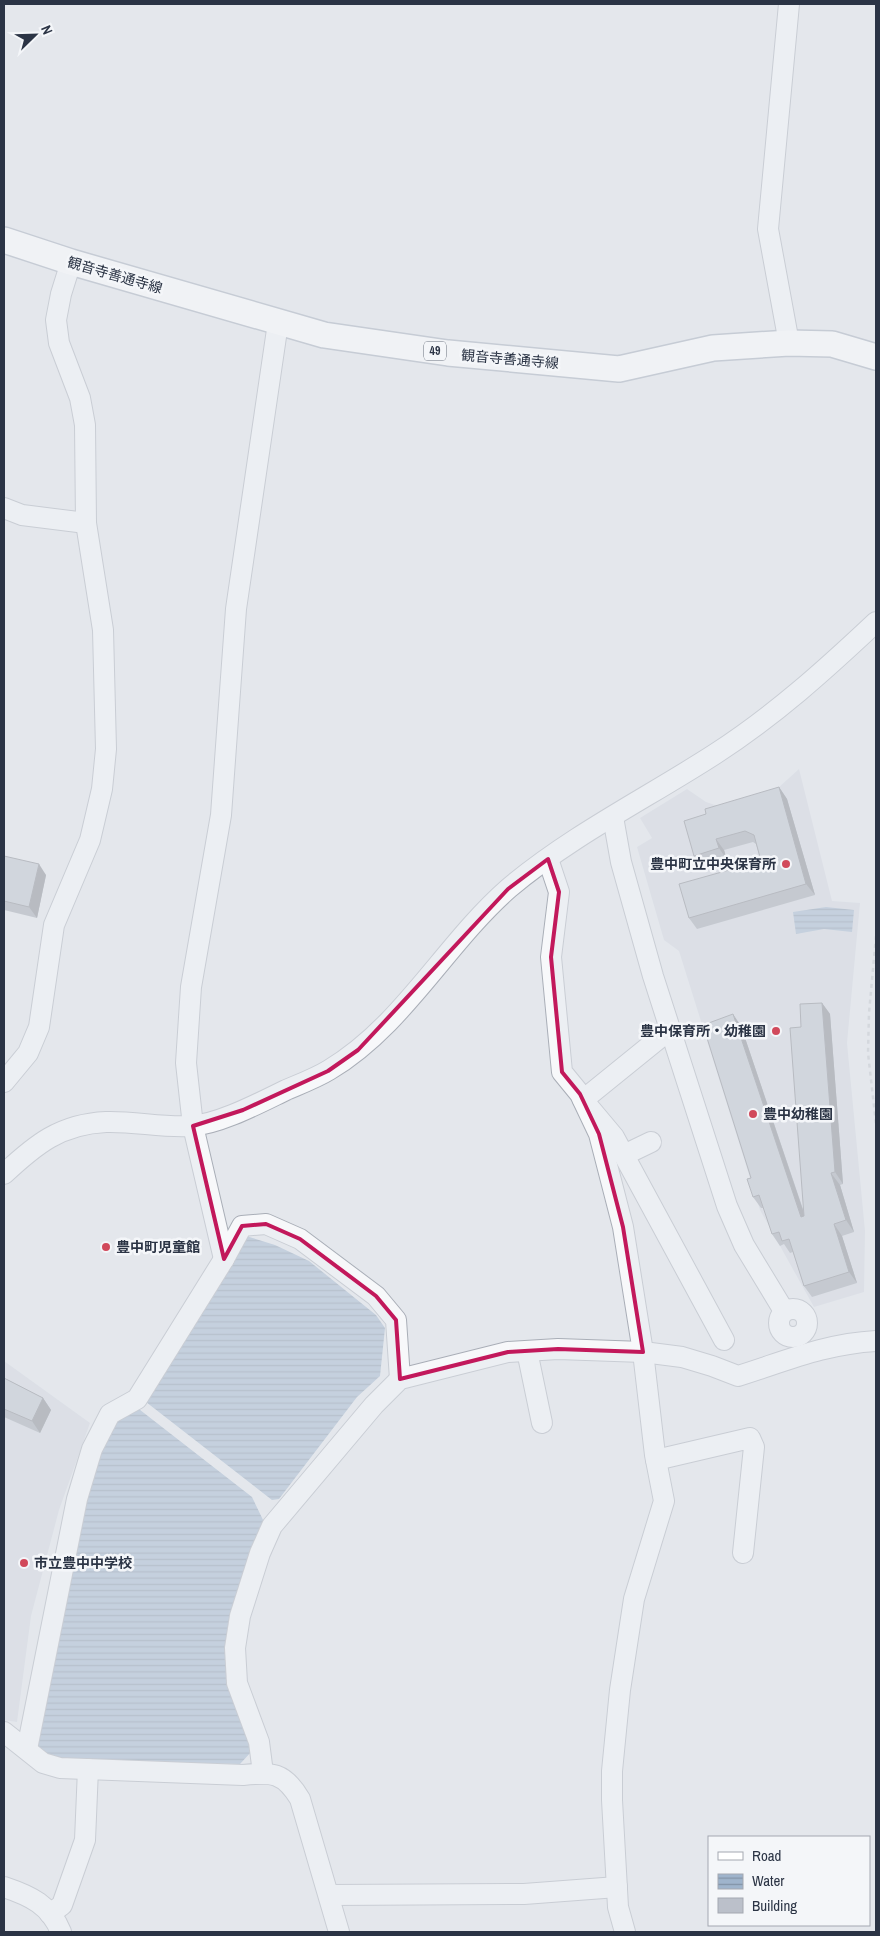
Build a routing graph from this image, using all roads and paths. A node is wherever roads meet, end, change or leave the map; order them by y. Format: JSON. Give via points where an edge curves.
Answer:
{"nodes":[{"id":1,"x":789,"y":4,"type":"edge"},
{"id":2,"x":4,"y":240,"type":"edge"},
{"id":3,"x":71,"y":262,"type":"junction"},
{"id":4,"x":278,"y":323,"type":"junction"},
{"id":5,"x":789,"y":343,"type":"junction"},
{"id":6,"x":876,"y":357,"type":"edge"},
{"id":7,"x":4,"y":508,"type":"edge"},
{"id":8,"x":86,"y":523,"type":"junction"},
{"id":9,"x":876,"y":622,"type":"edge"},
{"id":10,"x":613,"y":817,"type":"junction"},
{"id":11,"x":548,"y":859,"type":"junction"},
{"id":12,"x":876,"y":936,"type":"edge"},
{"id":13,"x":662,"y":1036,"type":"dead end"},
{"id":14,"x":4,"y":1082,"type":"edge"},
{"id":15,"x":583,"y":1100,"type":"junction"},
{"id":16,"x":876,"y":1124,"type":"edge"},
{"id":17,"x":193,"y":1126,"type":"junction"},
{"id":18,"x":650,"y":1142,"type":"dead end"},
{"id":19,"x":624,"y":1155,"type":"junction"},
{"id":20,"x":4,"y":1174,"type":"edge"},
{"id":21,"x":224,"y":1259,"type":"junction"},
{"id":22,"x":784,"y":1311,"type":"dead end"},
{"id":23,"x":724,"y":1340,"type":"dead end"},
{"id":24,"x":876,"y":1341,"type":"edge"},
{"id":25,"x":527,"y":1351,"type":"junction"},
{"id":26,"x":643,"y":1352,"type":"junction"},
{"id":27,"x":400,"y":1379,"type":"junction"},
{"id":28,"x":542,"y":1423,"type":"dead end"},
{"id":29,"x":656,"y":1460,"type":"junction"},
{"id":30,"x":743,"y":1553,"type":"dead end"},
{"id":31,"x":4,"y":1732,"type":"edge"},
{"id":32,"x":27,"y":1749,"type":"junction"},
{"id":33,"x":88,"y":1769,"type":"junction"},
{"id":34,"x":264,"y":1773,"type":"junction"},
{"id":35,"x":4,"y":1887,"type":"edge"},
{"id":36,"x":617,"y":1887,"type":"junction"},
{"id":37,"x":329,"y":1894,"type":"junction"},
{"id":38,"x":50,"y":1914,"type":"junction"},
{"id":39,"x":61,"y":1932,"type":"edge"},
{"id":40,"x":339,"y":1932,"type":"edge"},
{"id":41,"x":625,"y":1932,"type":"edge"}],
"edges":[{"from":1,"to":5,"type":"street","via":[[768,229]]},
{"from":2,"to":3,"type":"main road","name":"観音寺善通寺線","number":"49"},
{"from":3,"to":4,"type":"main road","name":"観音寺善通寺線","number":"49"},
{"from":3,"to":8,"type":"street","via":[[56,320],[59,343],[80,398],[85,425]]},
{"from":4,"to":5,"type":"main road","name":"観音寺善通寺線","number":"49","via":[[324,334],[448,353],[619,369],[713,348]]},
{"from":4,"to":17,"type":"street","via":[[236,609],[221,815],[192,987],[186,1063]]},
{"from":5,"to":6,"type":"main road","name":"観音寺善通寺線","number":"49","via":[[832,344]]},
{"from":7,"to":8,"type":"street","via":[[22,515]]},
{"from":8,"to":14,"type":"street","via":[[102,630],[106,749],[102,789],[90,840],[54,925],[40,1027],[28,1053]]},
{"from":9,"to":10,"type":"street","via":[[781,708],[717,753]]},
{"from":10,"to":11,"type":"street"},
{"from":10,"to":22,"type":"street","via":[[621,862],[653,976],[727,1206],[744,1245]]},
{"from":11,"to":15,"type":"street","via":[[559,892],[551,958],[562,1072]]},
{"from":11,"to":17,"type":"street","via":[[508,889],[390,1020],[358,1050],[328,1070],[243,1110]]},
{"from":12,"to":16,"type":"path","via":[[868,1053]]},
{"from":13,"to":15,"type":"street"},
{"from":15,"to":19,"type":"street","via":[[614,1137]]},
{"from":15,"to":26,"type":"street","via":[[599,1134],[623,1227]]},
{"from":17,"to":20,"type":"street","via":[[105,1122],[81,1126],[59,1132],[34,1146]]},
{"from":17,"to":21,"type":"street"},
{"from":18,"to":19,"type":"street"},
{"from":19,"to":23,"type":"street"},
{"from":21,"to":27,"type":"street","via":[[242,1226],[266,1224],[300,1239],[376,1296],[396,1320]]},
{"from":21,"to":32,"type":"street","via":[[136,1399],[110,1414],[92,1449],[77,1499]]},
{"from":24,"to":26,"type":"street","via":[[851,1342],[809,1351],[738,1376],[682,1357]]},
{"from":25,"to":26,"type":"street"},
{"from":25,"to":27,"type":"street","via":[[508,1352]]},
{"from":25,"to":28,"type":"street"},
{"from":26,"to":29,"type":"street"},
{"from":27,"to":34,"type":"street","via":[[374,1405],[272,1526],[260,1553],[240,1616],[235,1648],[237,1683],[259,1742]]},
{"from":29,"to":30,"type":"street","via":[[750,1438],[754,1447]]},
{"from":29,"to":36,"type":"street","via":[[664,1501],[634,1599],[612,1771]]},
{"from":31,"to":32,"type":"street"},
{"from":32,"to":33,"type":"street","via":[[43,1763],[60,1768]]},
{"from":33,"to":34,"type":"street"},
{"from":33,"to":38,"type":"street","via":[[85,1840],[62,1904]]},
{"from":34,"to":37,"type":"street","via":[[292,1785],[300,1799]]},
{"from":35,"to":38,"type":"street","via":[[40,1903]]},
{"from":36,"to":37,"type":"street","via":[[524,1894]]},
{"from":36,"to":41,"type":"street","via":[[618,1908]]},
{"from":37,"to":40,"type":"street"},
{"from":38,"to":39,"type":"street"}]}
